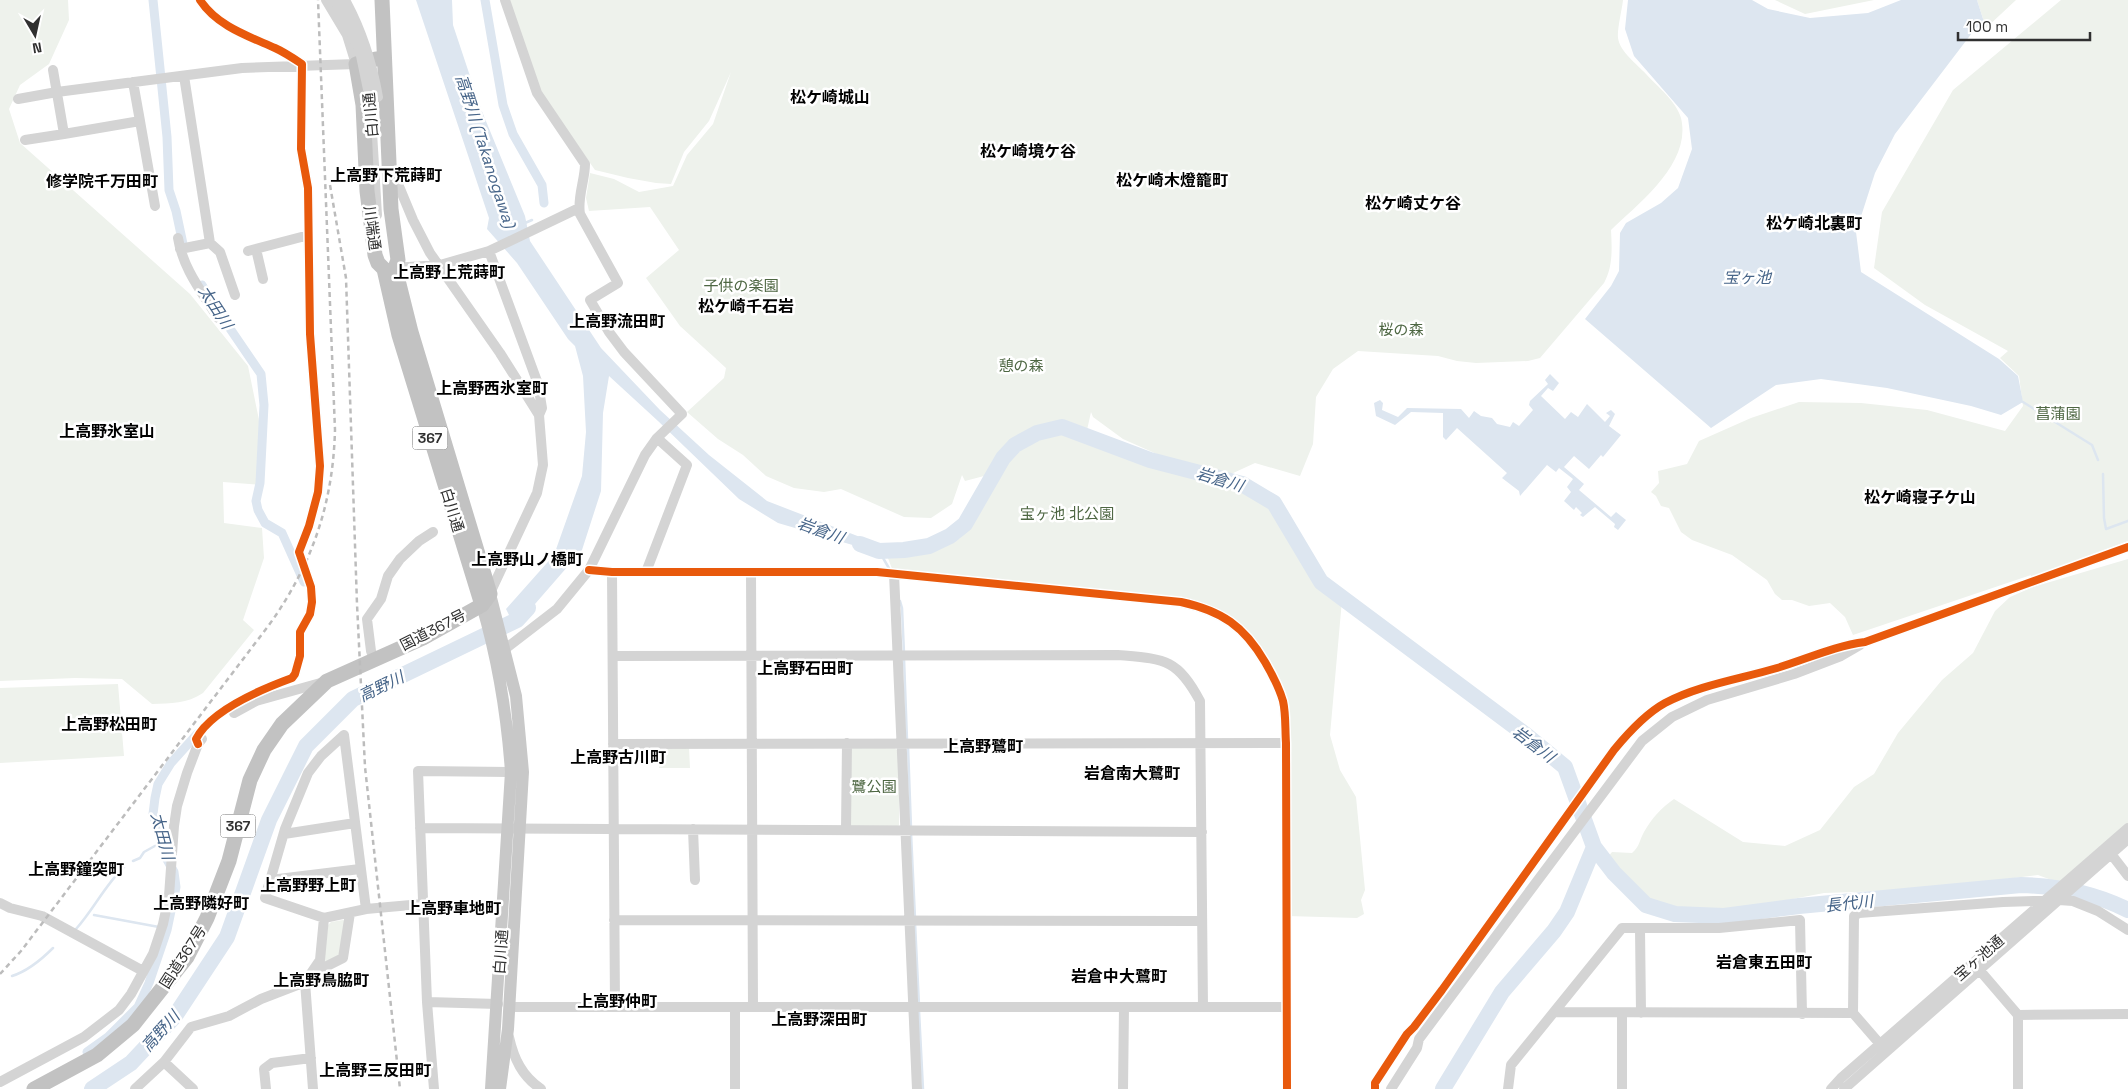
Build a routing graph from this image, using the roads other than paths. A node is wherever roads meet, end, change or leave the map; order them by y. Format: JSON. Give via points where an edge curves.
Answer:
{"nodes":[{"id":1,"x":200,"y":0,"type":"edge"},
{"id":2,"x":326,"y":0,"type":"edge"},
{"id":3,"x":335,"y":0,"type":"edge"},
{"id":4,"x":345,"y":0,"type":"edge"},
{"id":5,"x":382,"y":0,"type":"edge"},
{"id":6,"x":505,"y":0,"type":"edge"},
{"id":7,"x":384,"y":57,"type":"junction"},
{"id":8,"x":356,"y":64,"type":"junction"},
{"id":9,"x":302,"y":67,"type":"junction"},
{"id":10,"x":53,"y":70,"type":"dead end"},
{"id":11,"x":184,"y":76,"type":"junction"},
{"id":12,"x":133,"y":82,"type":"junction"},
{"id":13,"x":57,"y":92,"type":"junction"},
{"id":14,"x":374,"y":98,"type":"junction"},
{"id":15,"x":18,"y":99,"type":"dead end"},
{"id":16,"x":140,"y":121,"type":"junction"},
{"id":17,"x":64,"y":134,"type":"junction"},
{"id":18,"x":25,"y":140,"type":"dead end"},
{"id":19,"x":391,"y":177,"type":"junction"},
{"id":20,"x":155,"y":206,"type":"dead end"},
{"id":21,"x":579,"y":208,"type":"junction"},
{"id":22,"x":309,"y":235,"type":"junction"},
{"id":23,"x":178,"y":238,"type":"dead end"},
{"id":24,"x":210,"y":243,"type":"junction"},
{"id":25,"x":180,"y":249,"type":"junction"},
{"id":26,"x":491,"y":250,"type":"junction"},
{"id":27,"x":440,"y":265,"type":"junction"},
{"id":28,"x":390,"y":268,"type":"junction"},
{"id":29,"x":263,"y":279,"type":"dead end"},
{"id":30,"x":235,"y":295,"type":"dead end"},
{"id":31,"x":218,"y":318,"type":"dead end"},
{"id":32,"x":539,"y":415,"type":"junction"},
{"id":33,"x":657,"y":438,"type":"junction"},
{"id":34,"x":433,"y":532,"type":"dead end"},
{"id":35,"x":2128,"y":547,"type":"edge"},
{"id":36,"x":589,"y":570,"type":"junction"},
{"id":37,"x":612,"y":572,"type":"junction"},
{"id":38,"x":646,"y":572,"type":"junction"},
{"id":39,"x":751,"y":572,"type":"junction"},
{"id":40,"x":894,"y":574,"type":"junction"},
{"id":41,"x":487,"y":604,"type":"junction"},
{"id":42,"x":1865,"y":642,"type":"junction"},
{"id":43,"x":500,"y":645,"type":"junction"},
{"id":44,"x":752,"y":654,"type":"junction"},
{"id":45,"x":613,"y":656,"type":"junction"},
{"id":46,"x":898,"y":656,"type":"junction"},
{"id":47,"x":374,"y":659,"type":"junction"},
{"id":48,"x":327,"y":681,"type":"junction"},
{"id":49,"x":1201,"y":743,"type":"junction"},
{"id":50,"x":1286,"y":743,"type":"junction"},
{"id":51,"x":198,"y":744,"type":"junction"},
{"id":52,"x":613,"y":744,"type":"junction"},
{"id":53,"x":752,"y":744,"type":"junction"},
{"id":54,"x":847,"y":744,"type":"junction"},
{"id":55,"x":902,"y":744,"type":"junction"},
{"id":56,"x":517,"y":772,"type":"junction"},
{"id":57,"x":355,"y":823,"type":"junction"},
{"id":58,"x":420,"y":828,"type":"junction"},
{"id":59,"x":514,"y":828,"type":"junction"},
{"id":60,"x":2128,"y":828,"type":"edge"},
{"id":61,"x":614,"y":829,"type":"junction"},
{"id":62,"x":693,"y":829,"type":"junction"},
{"id":63,"x":752,"y":830,"type":"junction"},
{"id":64,"x":846,"y":830,"type":"junction"},
{"id":65,"x":906,"y":831,"type":"junction"},
{"id":66,"x":1202,"y":832,"type":"junction"},
{"id":67,"x":284,"y":834,"type":"junction"},
{"id":68,"x":2128,"y":839,"type":"edge"},
{"id":69,"x":2108,"y":851,"type":"junction"},
{"id":70,"x":360,"y":869,"type":"junction"},
{"id":71,"x":2128,"y":876,"type":"edge"},
{"id":72,"x":270,"y":880,"type":"junction"},
{"id":73,"x":695,"y":880,"type":"dead end"},
{"id":74,"x":2055,"y":897,"type":"junction"},
{"id":75,"x":0,"y":903,"type":"edge"},
{"id":76,"x":422,"y":904,"type":"junction"},
{"id":77,"x":366,"y":909,"type":"junction"},
{"id":78,"x":350,"y":913,"type":"junction"},
{"id":79,"x":324,"y":918,"type":"junction"},
{"id":80,"x":614,"y":920,"type":"junction"},
{"id":81,"x":753,"y":921,"type":"junction"},
{"id":82,"x":910,"y":921,"type":"junction"},
{"id":83,"x":1202,"y":921,"type":"junction"},
{"id":84,"x":1640,"y":929,"type":"junction"},
{"id":85,"x":2128,"y":930,"type":"edge"},
{"id":86,"x":1976,"y":966,"type":"junction"},
{"id":87,"x":314,"y":969,"type":"junction"},
{"id":88,"x":143,"y":971,"type":"junction"},
{"id":89,"x":305,"y":982,"type":"junction"},
{"id":90,"x":427,"y":1002,"type":"junction"},
{"id":91,"x":503,"y":1005,"type":"junction"},
{"id":92,"x":615,"y":1007,"type":"junction"},
{"id":93,"x":735,"y":1007,"type":"junction"},
{"id":94,"x":753,"y":1007,"type":"junction"},
{"id":95,"x":914,"y":1007,"type":"junction"},
{"id":96,"x":1124,"y":1007,"type":"junction"},
{"id":97,"x":1203,"y":1007,"type":"junction"},
{"id":98,"x":1287,"y":1007,"type":"junction"},
{"id":99,"x":1554,"y":1012,"type":"junction"},
{"id":100,"x":1622,"y":1013,"type":"junction"},
{"id":101,"x":1641,"y":1013,"type":"junction"},
{"id":102,"x":1853,"y":1013,"type":"junction"},
{"id":103,"x":1802,"y":1014,"type":"junction"},
{"id":104,"x":2128,"y":1014,"type":"edge"},
{"id":105,"x":2018,"y":1015,"type":"junction"},
{"id":106,"x":508,"y":1029,"type":"junction"},
{"id":107,"x":1883,"y":1048,"type":"junction"},
{"id":108,"x":311,"y":1058,"type":"junction"},
{"id":109,"x":164,"y":1062,"type":"junction"},
{"id":110,"x":0,"y":1083,"type":"edge"},
{"id":111,"x":1831,"y":1088,"type":"edge"},
{"id":112,"x":2,"y":1089,"type":"edge"},
{"id":113,"x":34,"y":1089,"type":"edge"},
{"id":114,"x":135,"y":1089,"type":"edge"},
{"id":115,"x":193,"y":1089,"type":"edge"},
{"id":116,"x":266,"y":1089,"type":"edge"},
{"id":117,"x":312,"y":1089,"type":"edge"},
{"id":118,"x":434,"y":1089,"type":"edge"},
{"id":119,"x":491,"y":1089,"type":"edge"},
{"id":120,"x":500,"y":1089,"type":"edge"},
{"id":121,"x":541,"y":1089,"type":"edge"},
{"id":122,"x":735,"y":1089,"type":"edge"},
{"id":123,"x":917,"y":1089,"type":"edge"},
{"id":124,"x":1123,"y":1089,"type":"edge"},
{"id":125,"x":1287,"y":1089,"type":"edge"},
{"id":126,"x":1374,"y":1089,"type":"edge"},
{"id":127,"x":1391,"y":1089,"type":"edge"},
{"id":128,"x":1508,"y":1089,"type":"edge"},
{"id":129,"x":1622,"y":1089,"type":"edge"},
{"id":130,"x":1844,"y":1089,"type":"edge"},
{"id":131,"x":2018,"y":1089,"type":"edge"}],
"edges":[{"from":1,"to":9,"type":"street","via":[[223,23],[276,48]]},
{"from":2,"to":8,"type":"street","via":[[347,35]]},
{"from":3,"to":14,"type":"street","name":"白川通","bridge":true,"via":[[360,51]]},
{"from":4,"to":14,"type":"street","name":"白川通","bridge":true,"via":[[373,67]]},
{"from":5,"to":7,"type":"highway","name":"川端通","number":"367"},
{"from":6,"to":21,"type":"street","via":[[537,93],[585,164]]},
{"from":7,"to":8,"type":"highway"},
{"from":7,"to":19,"type":"highway","name":"川端通","number":"367"},
{"from":8,"to":9,"type":"street"},
{"from":8,"to":28,"type":"highway","name":"川端通","number":"367","via":[[363,105],[370,228],[378,263]]},
{"from":9,"to":11,"type":"street","via":[[242,68]]},
{"from":9,"to":22,"type":"street","via":[[301,149],[308,188]]},
{"from":10,"to":13,"type":"street"},
{"from":11,"to":12,"type":"street"},
{"from":11,"to":24,"type":"street"},
{"from":12,"to":13,"type":"street"},
{"from":12,"to":16,"type":"street"},
{"from":13,"to":15,"type":"street"},
{"from":13,"to":17,"type":"street"},
{"from":14,"to":28,"type":"street","name":"白川通"},
{"from":16,"to":17,"type":"street"},
{"from":16,"to":20,"type":"street"},
{"from":17,"to":18,"type":"street"},
{"from":19,"to":27,"type":"street","via":[[398,184],[430,253]]},
{"from":19,"to":28,"type":"highway","name":"川端通","number":"367","via":[[398,260]]},
{"from":21,"to":26,"type":"street"},
{"from":21,"to":33,"type":"street","via":[[618,283],[590,300],[624,352],[682,414]]},
{"from":22,"to":29,"type":"street","via":[[252,250]]},
{"from":22,"to":51,"type":"street","via":[[310,334],[320,466],[318,492],[299,552],[311,587],[310,614],[300,632],[300,656],[292,678],[256,692],[208,722],[196,739]]},
{"from":23,"to":25,"type":"street"},
{"from":24,"to":25,"type":"street"},
{"from":24,"to":30,"type":"street","via":[[220,252]]},
{"from":25,"to":31,"type":"street","via":[[188,270]]},
{"from":26,"to":27,"type":"street"},
{"from":26,"to":32,"type":"street","via":[[538,384],[542,408]]},
{"from":27,"to":28,"type":"street"},
{"from":27,"to":32,"type":"street"},
{"from":28,"to":41,"type":"highway","name":"白川通","number":"367","via":[[399,335]]},
{"from":32,"to":41,"type":"street","via":[[543,465],[537,493],[495,580]]},
{"from":33,"to":36,"type":"street","via":[[645,455]]},
{"from":33,"to":38,"type":"street","via":[[687,465]]},
{"from":34,"to":47,"type":"street","via":[[419,541],[392,570],[381,599],[367,619]]},
{"from":35,"to":42,"type":"street"},
{"from":36,"to":37,"type":"street"},
{"from":36,"to":43,"type":"street","via":[[556,609]]},
{"from":37,"to":38,"type":"street"},
{"from":37,"to":45,"type":"street"},
{"from":38,"to":39,"type":"street"},
{"from":39,"to":40,"type":"street"},
{"from":39,"to":44,"type":"street"},
{"from":40,"to":46,"type":"street"},
{"from":40,"to":50,"type":"street","via":[[1181,602],[1217,613],[1245,633],[1273,675],[1283,701]]},
{"from":41,"to":43,"type":"main road","name":"白川通"},
{"from":41,"to":47,"type":"highway","name":"国道367号","number":"367","via":[[423,638]]},
{"from":42,"to":126,"type":"street","via":[[1844,645],[1686,695],[1663,704],[1631,730],[1407,1034],[1374,1083]]},
{"from":42,"to":127,"type":"street","via":[[1841,656],[1794,674],[1707,700],[1672,717],[1642,741],[1419,1039],[1417,1048]]},
{"from":43,"to":56,"type":"main road","name":"白川通","via":[[516,696]]},
{"from":44,"to":45,"type":"street"},
{"from":44,"to":46,"type":"street"},
{"from":44,"to":53,"type":"street"},
{"from":45,"to":52,"type":"street"},
{"from":46,"to":49,"type":"street","via":[[1118,655],[1154,658],[1174,666],[1189,680],[1200,701]]},
{"from":46,"to":55,"type":"street"},
{"from":47,"to":48,"type":"highway","name":"国道367号","number":"367"},
{"from":48,"to":51,"type":"street","via":[[256,701],[213,728]]},
{"from":48,"to":113,"type":"highway","name":"国道367号","number":"367","via":[[282,724],[264,750],[250,780],[228,861],[208,918],[187,957],[133,1025],[97,1055]]},
{"from":49,"to":50,"type":"street"},
{"from":49,"to":55,"type":"street"},
{"from":49,"to":66,"type":"street"},
{"from":50,"to":98,"type":"street"},
{"from":51,"to":88,"type":"street","via":[[177,806],[169,896],[163,924],[153,954]]},
{"from":52,"to":53,"type":"street"},
{"from":52,"to":61,"type":"street"},
{"from":53,"to":54,"type":"street"},
{"from":53,"to":63,"type":"street"},
{"from":54,"to":55,"type":"street"},
{"from":54,"to":64,"type":"street"},
{"from":55,"to":65,"type":"street"},
{"from":56,"to":58,"type":"street","via":[[418,771]]},
{"from":56,"to":59,"type":"main road","name":"白川通"},
{"from":57,"to":67,"type":"street"},
{"from":57,"to":67,"type":"street","via":[[344,735],[308,773]]},
{"from":57,"to":70,"type":"street"},
{"from":58,"to":59,"type":"street"},
{"from":58,"to":76,"type":"street"},
{"from":59,"to":61,"type":"street"},
{"from":59,"to":91,"type":"main road","name":"白川通"},
{"from":60,"to":69,"type":"street","name":"宝ヶ池通"},
{"from":61,"to":62,"type":"street"},
{"from":61,"to":80,"type":"street"},
{"from":62,"to":63,"type":"street"},
{"from":62,"to":73,"type":"street"},
{"from":63,"to":64,"type":"street"},
{"from":63,"to":81,"type":"street"},
{"from":64,"to":65,"type":"street"},
{"from":65,"to":66,"type":"street"},
{"from":65,"to":82,"type":"street"},
{"from":66,"to":83,"type":"street"},
{"from":67,"to":72,"type":"street"},
{"from":68,"to":69,"type":"street","name":"宝ヶ池通"},
{"from":69,"to":71,"type":"street"},
{"from":69,"to":74,"type":"street","name":"宝ヶ池通","via":[[2064,884]]},
{"from":69,"to":74,"type":"street","name":"宝ヶ池通","via":[[2075,886]]},
{"from":70,"to":72,"type":"street"},
{"from":70,"to":77,"type":"street"},
{"from":72,"to":79,"type":"street","via":[[265,898]]},
{"from":74,"to":85,"type":"street","via":[[2098,911]]},
{"from":74,"to":86,"type":"street","name":"宝ヶ池通"},
{"from":74,"to":86,"type":"street","name":"宝ヶ池通"},
{"from":74,"to":102,"type":"street","via":[[1859,913],[1854,916]]},
{"from":75,"to":88,"type":"street","via":[[42,916]]},
{"from":76,"to":77,"type":"street"},
{"from":76,"to":90,"type":"street"},
{"from":77,"to":78,"type":"street"},
{"from":78,"to":79,"type":"street"},
{"from":78,"to":87,"type":"street","via":[[343,958],[324,968]]},
{"from":79,"to":87,"type":"street","via":[[320,960]]},
{"from":80,"to":81,"type":"street"},
{"from":80,"to":92,"type":"street"},
{"from":81,"to":82,"type":"street"},
{"from":81,"to":94,"type":"street"},
{"from":82,"to":83,"type":"street"},
{"from":82,"to":95,"type":"street"},
{"from":83,"to":97,"type":"street"},
{"from":84,"to":99,"type":"street","via":[[1622,928]]},
{"from":84,"to":101,"type":"street"},
{"from":84,"to":103,"type":"street","via":[[1719,928],[1800,920]]},
{"from":86,"to":105,"type":"street"},
{"from":86,"to":107,"type":"street","name":"宝ヶ池通"},
{"from":87,"to":89,"type":"street"},
{"from":88,"to":110,"type":"street","via":[[120,1010],[84,1037]]},
{"from":89,"to":108,"type":"street"},
{"from":89,"to":109,"type":"street","via":[[229,1016],[191,1027]]},
{"from":90,"to":91,"type":"street"},
{"from":90,"to":118,"type":"street"},
{"from":91,"to":92,"type":"street"},
{"from":91,"to":106,"type":"main road","name":"白川通"},
{"from":91,"to":119,"type":"main road","name":"白川通"},
{"from":92,"to":93,"type":"street"},
{"from":93,"to":94,"type":"street"},
{"from":93,"to":122,"type":"street"},
{"from":94,"to":95,"type":"street"},
{"from":95,"to":96,"type":"street"},
{"from":95,"to":123,"type":"street"},
{"from":96,"to":97,"type":"street"},
{"from":96,"to":124,"type":"street"},
{"from":97,"to":98,"type":"street"},
{"from":98,"to":125,"type":"street"},
{"from":99,"to":100,"type":"street"},
{"from":99,"to":128,"type":"street","via":[[1511,1064]]},
{"from":100,"to":101,"type":"street"},
{"from":100,"to":129,"type":"street"},
{"from":101,"to":103,"type":"street"},
{"from":102,"to":103,"type":"street"},
{"from":102,"to":107,"type":"street"},
{"from":104,"to":105,"type":"street"},
{"from":105,"to":131,"type":"street"},
{"from":106,"to":120,"type":"main road","name":"白川通"},
{"from":106,"to":121,"type":"street","via":[[512,1052],[519,1067]]},
{"from":107,"to":111,"type":"street","name":"宝ヶ池通"},
{"from":107,"to":130,"type":"street","name":"宝ヶ池通"},
{"from":108,"to":116,"type":"street","via":[[272,1063],[264,1070]]},
{"from":108,"to":117,"type":"street"},
{"from":109,"to":114,"type":"street"},
{"from":109,"to":115,"type":"street"},
{"from":110,"to":112,"type":"street"}]}
